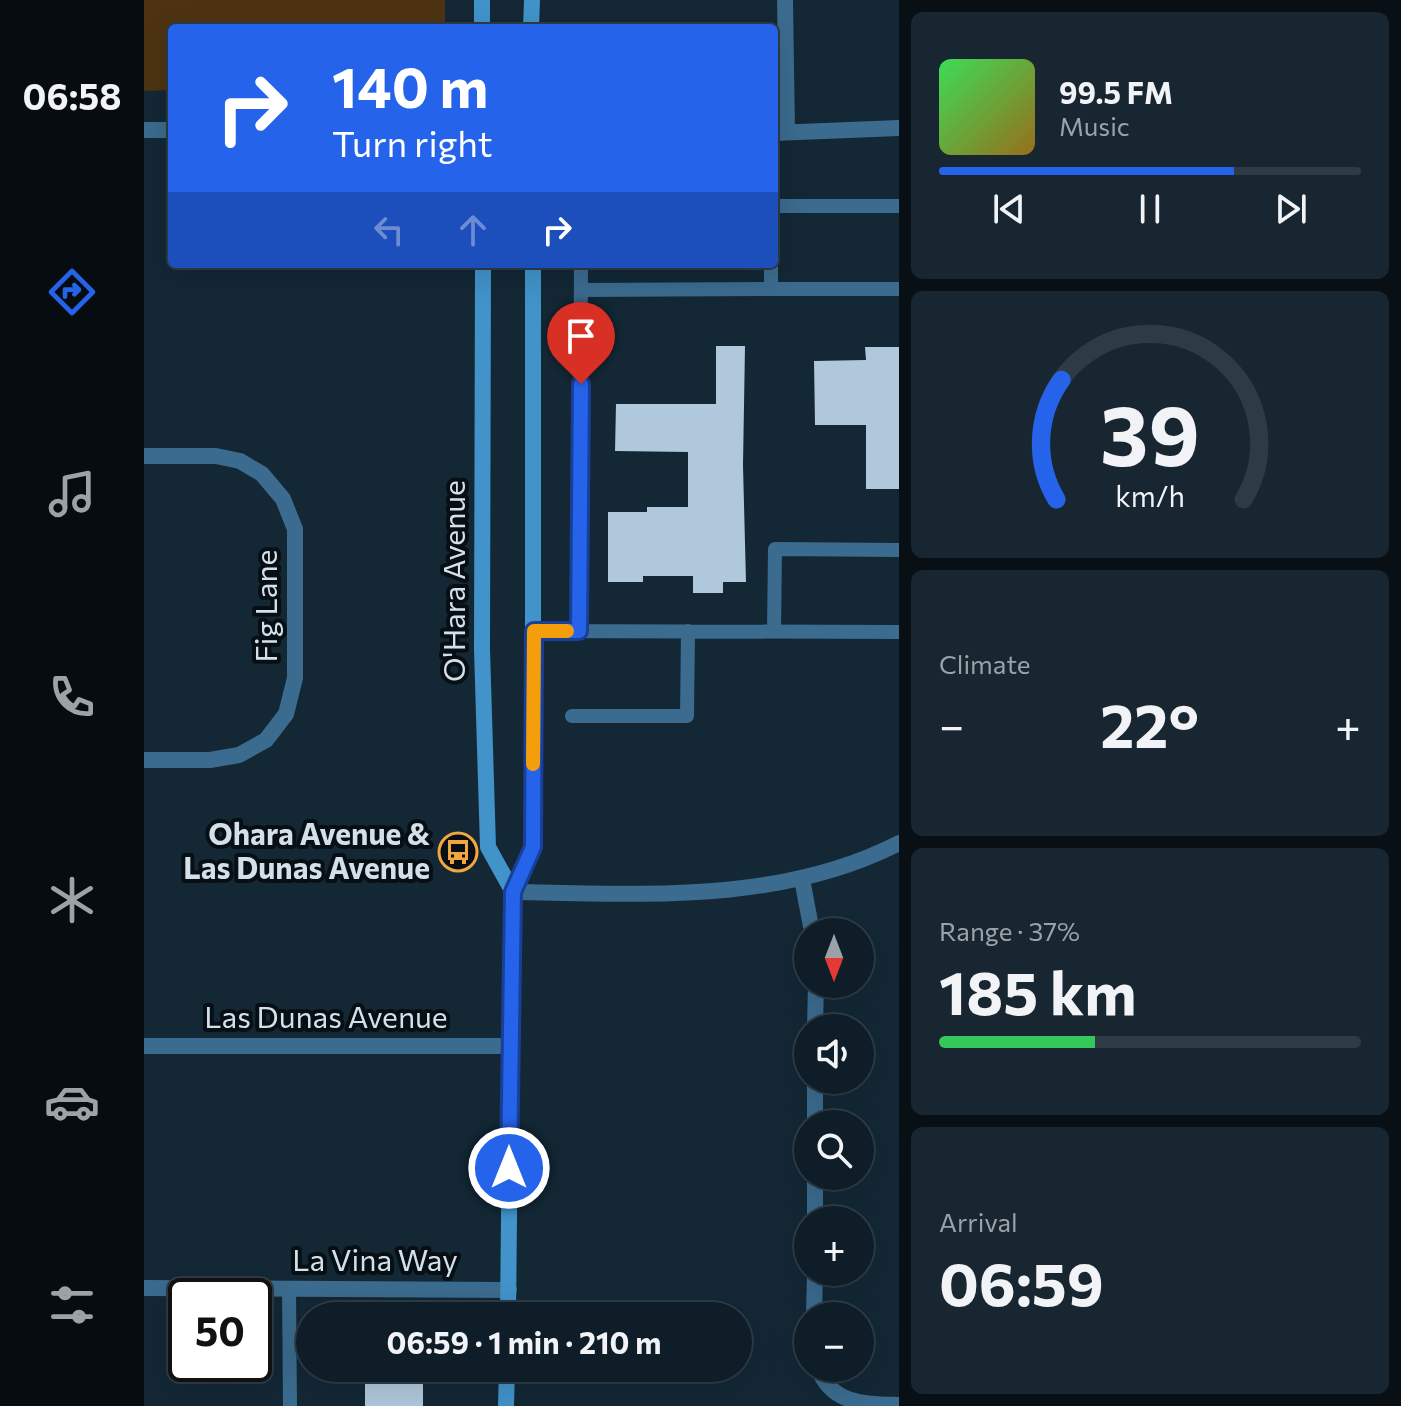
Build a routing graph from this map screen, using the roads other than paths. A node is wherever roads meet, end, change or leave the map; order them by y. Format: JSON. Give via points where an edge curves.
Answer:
{"nodes":[{"id":1,"x":482,"y":0,"type":"edge"},
{"id":2,"x":532,"y":0,"type":"edge"},
{"id":3,"x":785,"y":0,"type":"edge"},
{"id":4,"x":482,"y":24,"type":"edge"},
{"id":5,"x":531,"y":24,"type":"edge"},
{"id":6,"x":899,"y":128,"type":"edge"},
{"id":7,"x":144,"y":130,"type":"edge"},
{"id":8,"x":168,"y":130,"type":"edge"},
{"id":9,"x":780,"y":133,"type":"edge"},
{"id":10,"x":778,"y":206,"type":"edge"},
{"id":11,"x":899,"y":206,"type":"edge"},
{"id":12,"x":483,"y":268,"type":"edge"},
{"id":13,"x":533,"y":268,"type":"edge"},
{"id":14,"x":581,"y":268,"type":"edge"},
{"id":15,"x":771,"y":268,"type":"edge"},
{"id":16,"x":771,"y":289,"type":"junction"},
{"id":17,"x":899,"y":289,"type":"edge"},
{"id":18,"x":581,"y":290,"type":"junction"},
{"id":19,"x":144,"y":456,"type":"edge"},
{"id":20,"x":899,"y":550,"type":"edge"},
{"id":21,"x":534,"y":631,"type":"junction"},
{"id":22,"x":579,"y":631,"type":"junction"},
{"id":23,"x":688,"y":631,"type":"junction"},
{"id":24,"x":774,"y":632,"type":"junction"},
{"id":25,"x":899,"y":632,"type":"edge"},
{"id":26,"x":572,"y":716,"type":"dead end"},
{"id":27,"x":144,"y":760,"type":"edge"},
{"id":28,"x":899,"y":843,"type":"edge"},
{"id":29,"x":802,"y":879,"type":"junction"},
{"id":30,"x":513,"y":892,"type":"junction"},
{"id":31,"x":809,"y":918,"type":"edge"},
{"id":32,"x":144,"y":1046,"type":"edge"},
{"id":33,"x":509,"y":1046,"type":"junction"},
{"id":34,"x":144,"y":1288,"type":"edge"},
{"id":35,"x":289,"y":1288,"type":"junction"},
{"id":36,"x":509,"y":1290,"type":"junction"},
{"id":37,"x":509,"y":1302,"type":"edge"},
{"id":38,"x":507,"y":1382,"type":"edge"},
{"id":39,"x":826,"y":1382,"type":"edge"},
{"id":40,"x":899,"y":1405,"type":"edge"},
{"id":41,"x":290,"y":1406,"type":"edge"},
{"id":42,"x":506,"y":1406,"type":"edge"}],
"edges":[{"from":1,"to":4,"type":"main road"},
{"from":2,"to":5,"type":"main road"},
{"from":3,"to":9,"type":"street"},
{"from":6,"to":9,"type":"street"},
{"from":7,"to":8,"type":"street"},
{"from":10,"to":11,"type":"lane"},
{"from":12,"to":30,"type":"main road","name":"O'Hara Avenue","via":[[482,649],[488,847]]},
{"from":13,"to":21,"type":"main road"},
{"from":14,"to":18,"type":"lane"},
{"from":15,"to":16,"type":"lane"},
{"from":16,"to":17,"type":"lane"},
{"from":16,"to":18,"type":"lane"},
{"from":18,"to":22,"type":"lane"},
{"from":19,"to":27,"type":"street","name":"Fig Lane","via":[[240,461],[262,474],[283,499],[295,529],[295,678],[286,714],[266,740],[239,755]]},
{"from":20,"to":24,"type":"lane","via":[[775,549]]},
{"from":21,"to":22,"type":"lane"},
{"from":21,"to":30,"type":"main road","via":[[533,847]]},
{"from":22,"to":23,"type":"lane"},
{"from":23,"to":24,"type":"lane"},
{"from":23,"to":26,"type":"lane","via":[[687,716]]},
{"from":24,"to":25,"type":"lane"},
{"from":28,"to":29,"type":"street","via":[[873,857]]},
{"from":29,"to":30,"type":"street","via":[[680,894]]},
{"from":29,"to":31,"type":"street"},
{"from":30,"to":33,"type":"main road"},
{"from":32,"to":33,"type":"street","name":"Las Dunas Avenue"},
{"from":33,"to":36,"type":"main road"},
{"from":34,"to":35,"type":"street","name":"La Vina Way"},
{"from":35,"to":36,"type":"street","name":"La Vina Way"},
{"from":35,"to":41,"type":"lane"},
{"from":36,"to":37,"type":"main road"},
{"from":38,"to":42,"type":"main road"},
{"from":39,"to":40,"type":"street","via":[[842,1398]]}]}
